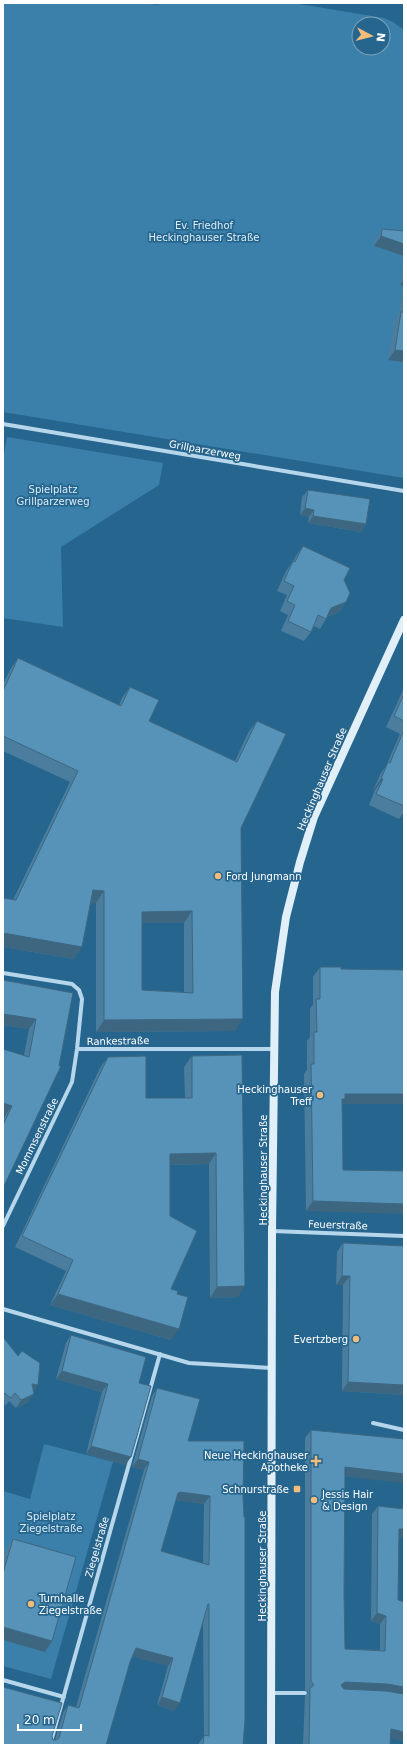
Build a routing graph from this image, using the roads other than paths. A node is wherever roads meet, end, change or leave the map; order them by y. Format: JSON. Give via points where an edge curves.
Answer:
{"nodes":[{"id":1,"x":3,"y":424,"type":"edge"},
{"id":2,"x":404,"y":491,"type":"edge"},
{"id":3,"x":404,"y":620,"type":"edge"},
{"id":4,"x":402,"y":629,"type":"edge"},
{"id":5,"x":3,"y":972,"type":"edge"},
{"id":6,"x":274,"y":1049,"type":"junction"},
{"id":7,"x":77,"y":1050,"type":"junction"},
{"id":8,"x":3,"y":1226,"type":"edge"},
{"id":9,"x":272,"y":1231,"type":"junction"},
{"id":10,"x":404,"y":1236,"type":"edge"},
{"id":11,"x":3,"y":1309,"type":"edge"},
{"id":12,"x":160,"y":1354,"type":"junction"},
{"id":13,"x":272,"y":1368,"type":"junction"},
{"id":14,"x":373,"y":1423,"type":"dead end"},
{"id":15,"x":404,"y":1430,"type":"edge"},
{"id":16,"x":3,"y":1680,"type":"edge"},
{"id":17,"x":272,"y":1693,"type":"junction"},
{"id":18,"x":305,"y":1693,"type":"dead end"},
{"id":19,"x":64,"y":1697,"type":"junction"},
{"id":20,"x":50,"y":1745,"type":"edge"},
{"id":21,"x":271,"y":1745,"type":"edge"}],
"edges":[{"from":1,"to":2,"type":"street","name":"Grillparzerweg"},
{"from":3,"to":4,"type":"main road","name":"Heckinghauser Straße"},
{"from":4,"to":6,"type":"main road","name":"Heckinghauser Straße","via":[[314,817],[300,862],[286,917],[275,992]]},
{"from":5,"to":7,"type":"street","name":"Rankestraße","via":[[72,984],[79,990],[82,999]]},
{"from":6,"to":7,"type":"street","name":"Rankestraße"},
{"from":6,"to":9,"type":"main road","name":"Heckinghauser Straße"},
{"from":7,"to":8,"type":"street","name":"Mommsenstraße","via":[[72,1082]]},
{"from":9,"to":10,"type":"street","name":"Feuerstraße"},
{"from":9,"to":13,"type":"main road","name":"Heckinghauser Straße"},
{"from":11,"to":12,"type":"street"},
{"from":12,"to":13,"type":"street","via":[[189,1363]]},
{"from":12,"to":19,"type":"street","name":"Ziegelstraße"},
{"from":13,"to":17,"type":"main road","name":"Heckinghauser Straße"},
{"from":14,"to":15,"type":"street"},
{"from":16,"to":19,"type":"street"},
{"from":17,"to":18,"type":"street"},
{"from":17,"to":21,"type":"main road","name":"Heckinghauser Straße"},
{"from":19,"to":20,"type":"street","name":"Ziegelstraße"}]}
